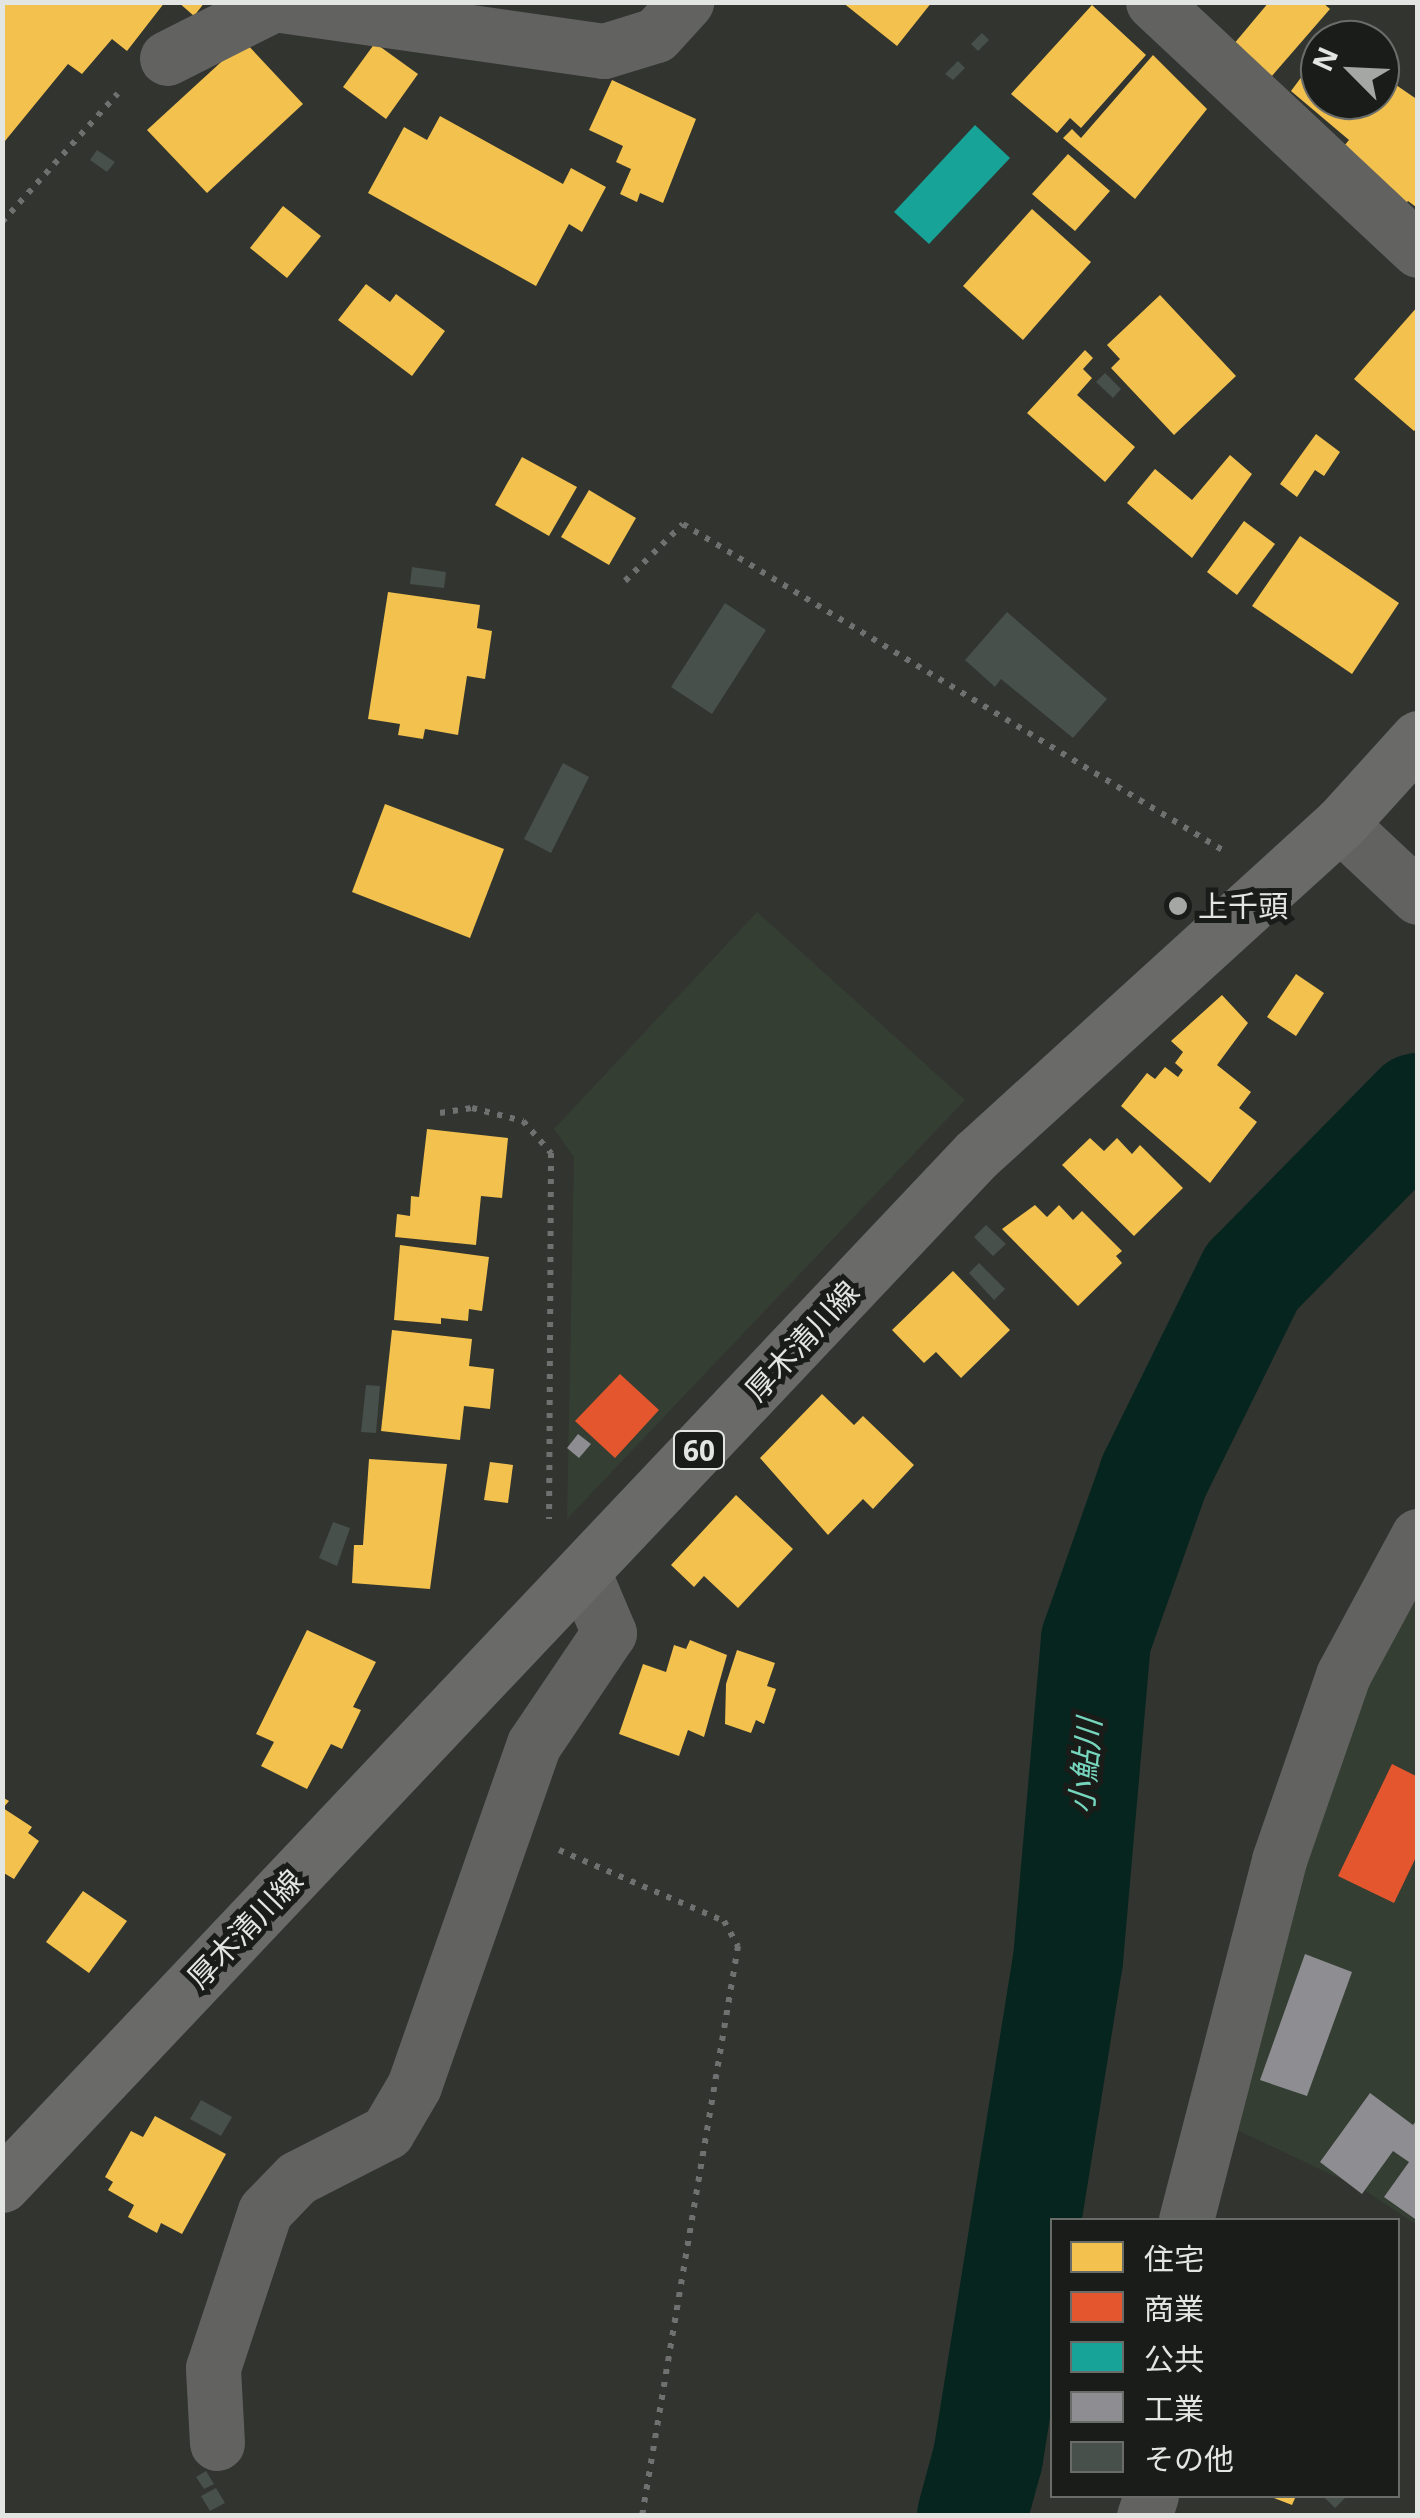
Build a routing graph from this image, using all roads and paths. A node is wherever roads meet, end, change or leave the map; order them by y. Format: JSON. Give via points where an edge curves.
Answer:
{"nodes":[{"id":1,"x":686,"y":2,"type":"edge"},
{"id":2,"x":1153,"y":2,"type":"edge"},
{"id":3,"x":167,"y":58,"type":"joint"},
{"id":4,"x":2,"y":222,"type":"edge"},
{"id":5,"x":1418,"y":250,"type":"edge"},
{"id":6,"x":625,"y":581,"type":"dead end"},
{"id":7,"x":1418,"y":738,"type":"edge"},
{"id":8,"x":1340,"y":824,"type":"junction"},
{"id":9,"x":1405,"y":884,"type":"edge"},
{"id":10,"x":1265,"y":890,"type":"junction"},
{"id":11,"x":440,"y":1113,"type":"dead end"},
{"id":12,"x":1418,"y":1536,"type":"edge"},
{"id":13,"x":566,"y":1592,"type":"junction"},
{"id":14,"x":518,"y":1833,"type":"junction"},
{"id":15,"x":2,"y":2185,"type":"edge"},
{"id":16,"x":1187,"y":2218,"type":"edge"},
{"id":17,"x":217,"y":2444,"type":"dead end"},
{"id":18,"x":642,"y":2516,"type":"edge"}],
"edges":[{"from":1,"to":3,"type":"street","via":[[656,35],[604,51],[274,4]]},
{"from":2,"to":5,"type":"street"},
{"from":3,"to":4,"type":"path","via":[[124,86]]},
{"from":6,"to":10,"type":"path","via":[[682,524],[1228,854]]},
{"from":7,"to":8,"type":"main road","name":"厚木清川線","number":"60"},
{"from":8,"to":9,"type":"street"},
{"from":8,"to":10,"type":"main road","name":"厚木清川線","number":"60"},
{"from":10,"to":13,"type":"main road","name":"厚木清川線","number":"60","via":[[976,1155]]},
{"from":11,"to":13,"type":"path","via":[[472,1108],[522,1121],[551,1153]]},
{"from":12,"to":16,"type":"street","via":[[1343,1674],[1286,1842]]},
{"from":13,"to":14,"type":"street","via":[[609,1634],[534,1744],[522,1772],[557,1782]]},
{"from":13,"to":15,"type":"main road","name":"厚木清川線","number":"60"},
{"from":14,"to":17,"type":"street","via":[[414,2086],[386,2132],[297,2178],[265,2212],[214,2368]]},
{"from":14,"to":18,"type":"path","via":[[724,1921],[738,1946]]}]}
